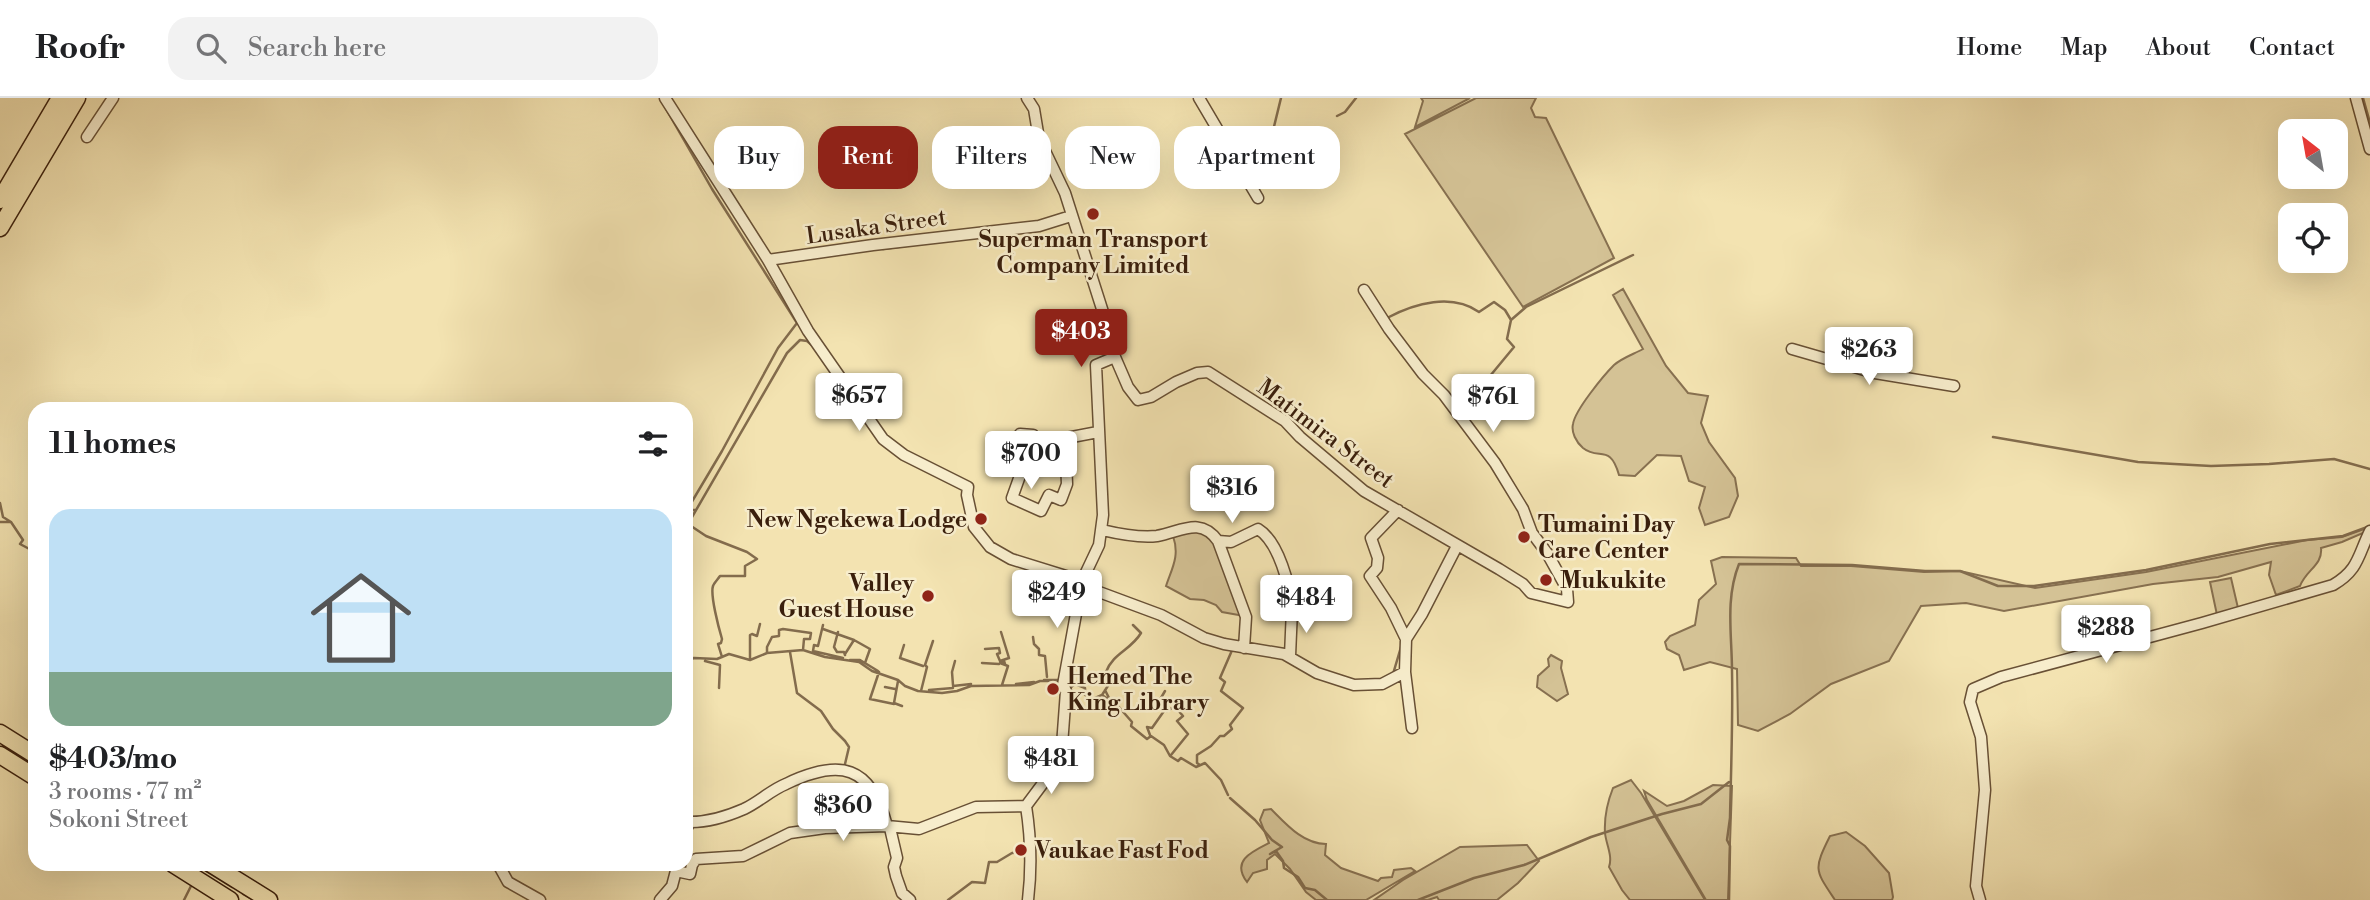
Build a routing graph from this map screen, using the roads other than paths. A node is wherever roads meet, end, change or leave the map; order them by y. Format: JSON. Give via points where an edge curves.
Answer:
{"nodes":[{"id":1,"x":60,"y":98,"type":"edge"},
{"id":2,"x":77,"y":98,"type":"edge"},
{"id":3,"x":113,"y":98,"type":"edge"},
{"id":4,"x":665,"y":98,"type":"edge"},
{"id":5,"x":1027,"y":98,"type":"edge"},
{"id":6,"x":1199,"y":98,"type":"edge"},
{"id":7,"x":2356,"y":98,"type":"edge"},
{"id":8,"x":87,"y":137,"type":"dead end"},
{"id":9,"x":2370,"y":149,"type":"edge"},
{"id":10,"x":1258,"y":198,"type":"dead end"},
{"id":11,"x":0,"y":200,"type":"edge"},
{"id":12,"x":1071,"y":216,"type":"junction"},
{"id":13,"x":0,"y":228,"type":"edge"},
{"id":14,"x":768,"y":260,"type":"junction"},
{"id":15,"x":1364,"y":290,"type":"dead end"},
{"id":16,"x":1792,"y":349,"type":"dead end"},
{"id":17,"x":1115,"y":356,"type":"junction"},
{"id":18,"x":1954,"y":386,"type":"dead end"},
{"id":19,"x":1098,"y":432,"type":"junction"},
{"id":20,"x":1017,"y":453,"type":"junction"},
{"id":21,"x":1398,"y":510,"type":"junction"},
{"id":22,"x":1102,"y":531,"type":"junction"},
{"id":23,"x":2370,"y":531,"type":"edge"},
{"id":24,"x":1217,"y":541,"type":"junction"},
{"id":25,"x":1457,"y":546,"type":"junction"},
{"id":26,"x":1082,"y":582,"type":"junction"},
{"id":27,"x":1315,"y":607,"type":"dead end"},
{"id":28,"x":1292,"y":609,"type":"junction"},
{"id":29,"x":1406,"y":639,"type":"junction"},
{"id":30,"x":1244,"y":648,"type":"junction"},
{"id":31,"x":1290,"y":656,"type":"junction"},
{"id":32,"x":1405,"y":672,"type":"junction"},
{"id":33,"x":1412,"y":728,"type":"dead end"},
{"id":34,"x":0,"y":733,"type":"edge"},
{"id":35,"x":28,"y":751,"type":"edge"},
{"id":36,"x":0,"y":755,"type":"edge"},
{"id":37,"x":28,"y":773,"type":"edge"},
{"id":38,"x":1026,"y":806,"type":"junction"},
{"id":39,"x":693,"y":822,"type":"edge"},
{"id":40,"x":888,"y":827,"type":"junction"},
{"id":41,"x":693,"y":863,"type":"edge"},
{"id":42,"x":184,"y":871,"type":"edge"},
{"id":43,"x":222,"y":871,"type":"edge"},
{"id":44,"x":502,"y":871,"type":"edge"},
{"id":45,"x":676,"y":871,"type":"edge"},
{"id":46,"x":230,"y":900,"type":"edge"},
{"id":47,"x":269,"y":900,"type":"edge"},
{"id":48,"x":540,"y":900,"type":"edge"},
{"id":49,"x":660,"y":900,"type":"edge"},
{"id":50,"x":910,"y":900,"type":"edge"},
{"id":51,"x":1028,"y":900,"type":"edge"},
{"id":52,"x":1980,"y":900,"type":"edge"}],
"edges":[{"from":1,"to":11,"type":"main road"},
{"from":2,"to":13,"type":"main road"},
{"from":3,"to":8,"type":"street"},
{"from":4,"to":14,"type":"street"},
{"from":5,"to":12,"type":"street"},
{"from":6,"to":10,"type":"street"},
{"from":7,"to":9,"type":"street"},
{"from":12,"to":14,"type":"street","name":"Lusaka Street","via":[[1039,226]]},
{"from":12,"to":17,"type":"street"},
{"from":14,"to":26,"type":"street","via":[[808,331],[883,439],[904,456],[968,487],[974,527],[990,547],[1011,559]]},
{"from":15,"to":25,"type":"street","name":"Matimira Street","via":[[1423,374],[1452,404],[1495,463],[1567,589],[1568,602],[1531,593]]},
{"from":16,"to":18,"type":"street","via":[[1875,373]]},
{"from":17,"to":19,"type":"street","via":[[1096,365]]},
{"from":17,"to":21,"type":"street","name":"Matimira Street","via":[[1138,400],[1197,373],[1212,374],[1285,421],[1353,482]]},
{"from":19,"to":20,"type":"street","via":[[1035,444],[1034,435],[1020,434]]},
{"from":19,"to":22,"type":"street"},
{"from":20,"to":20,"type":"street","via":[[1066,461],[1067,484],[1061,500],[1049,495],[1041,511],[1012,498],[1022,470],[1015,468]]},
{"from":21,"to":25,"type":"street","name":"Matimira Street"},
{"from":21,"to":29,"type":"street","via":[[1371,538],[1378,558],[1370,576]]},
{"from":22,"to":24,"type":"street","via":[[1156,536],[1196,527],[1210,531]]},
{"from":22,"to":26,"type":"street"},
{"from":23,"to":52,"type":"street","via":[[2356,565],[2333,585],[2001,677],[1973,689],[1970,702],[1981,737],[1985,790],[1976,886]]},
{"from":24,"to":28,"type":"street","via":[[1231,542],[1258,529],[1264,534],[1285,573]]},
{"from":24,"to":30,"type":"street","via":[[1246,617]]},
{"from":25,"to":29,"type":"street"},
{"from":26,"to":30,"type":"street","via":[[1205,638]]},
{"from":26,"to":38,"type":"street","via":[[1063,685],[1061,759]]},
{"from":27,"to":28,"type":"street"},
{"from":28,"to":31,"type":"street"},
{"from":29,"to":32,"type":"street"},
{"from":30,"to":31,"type":"street"},
{"from":31,"to":32,"type":"street","via":[[1317,673],[1354,685],[1382,684]]},
{"from":32,"to":33,"type":"street"},
{"from":34,"to":35,"type":"main road"},
{"from":36,"to":37,"type":"main road"},
{"from":38,"to":40,"type":"street","via":[[976,807],[919,829]]},
{"from":38,"to":51,"type":"street","via":[[1032,840]]},
{"from":39,"to":40,"type":"street","via":[[745,808],[785,784],[834,768],[864,779]]},
{"from":40,"to":41,"type":"street","via":[[790,833],[743,856]]},
{"from":40,"to":50,"type":"street","via":[[897,858],[895,876]]},
{"from":42,"to":46,"type":"main road"},
{"from":43,"to":47,"type":"main road"},
{"from":44,"to":48,"type":"street","via":[[508,882]]},
{"from":45,"to":49,"type":"street","via":[[672,886]]}]}
